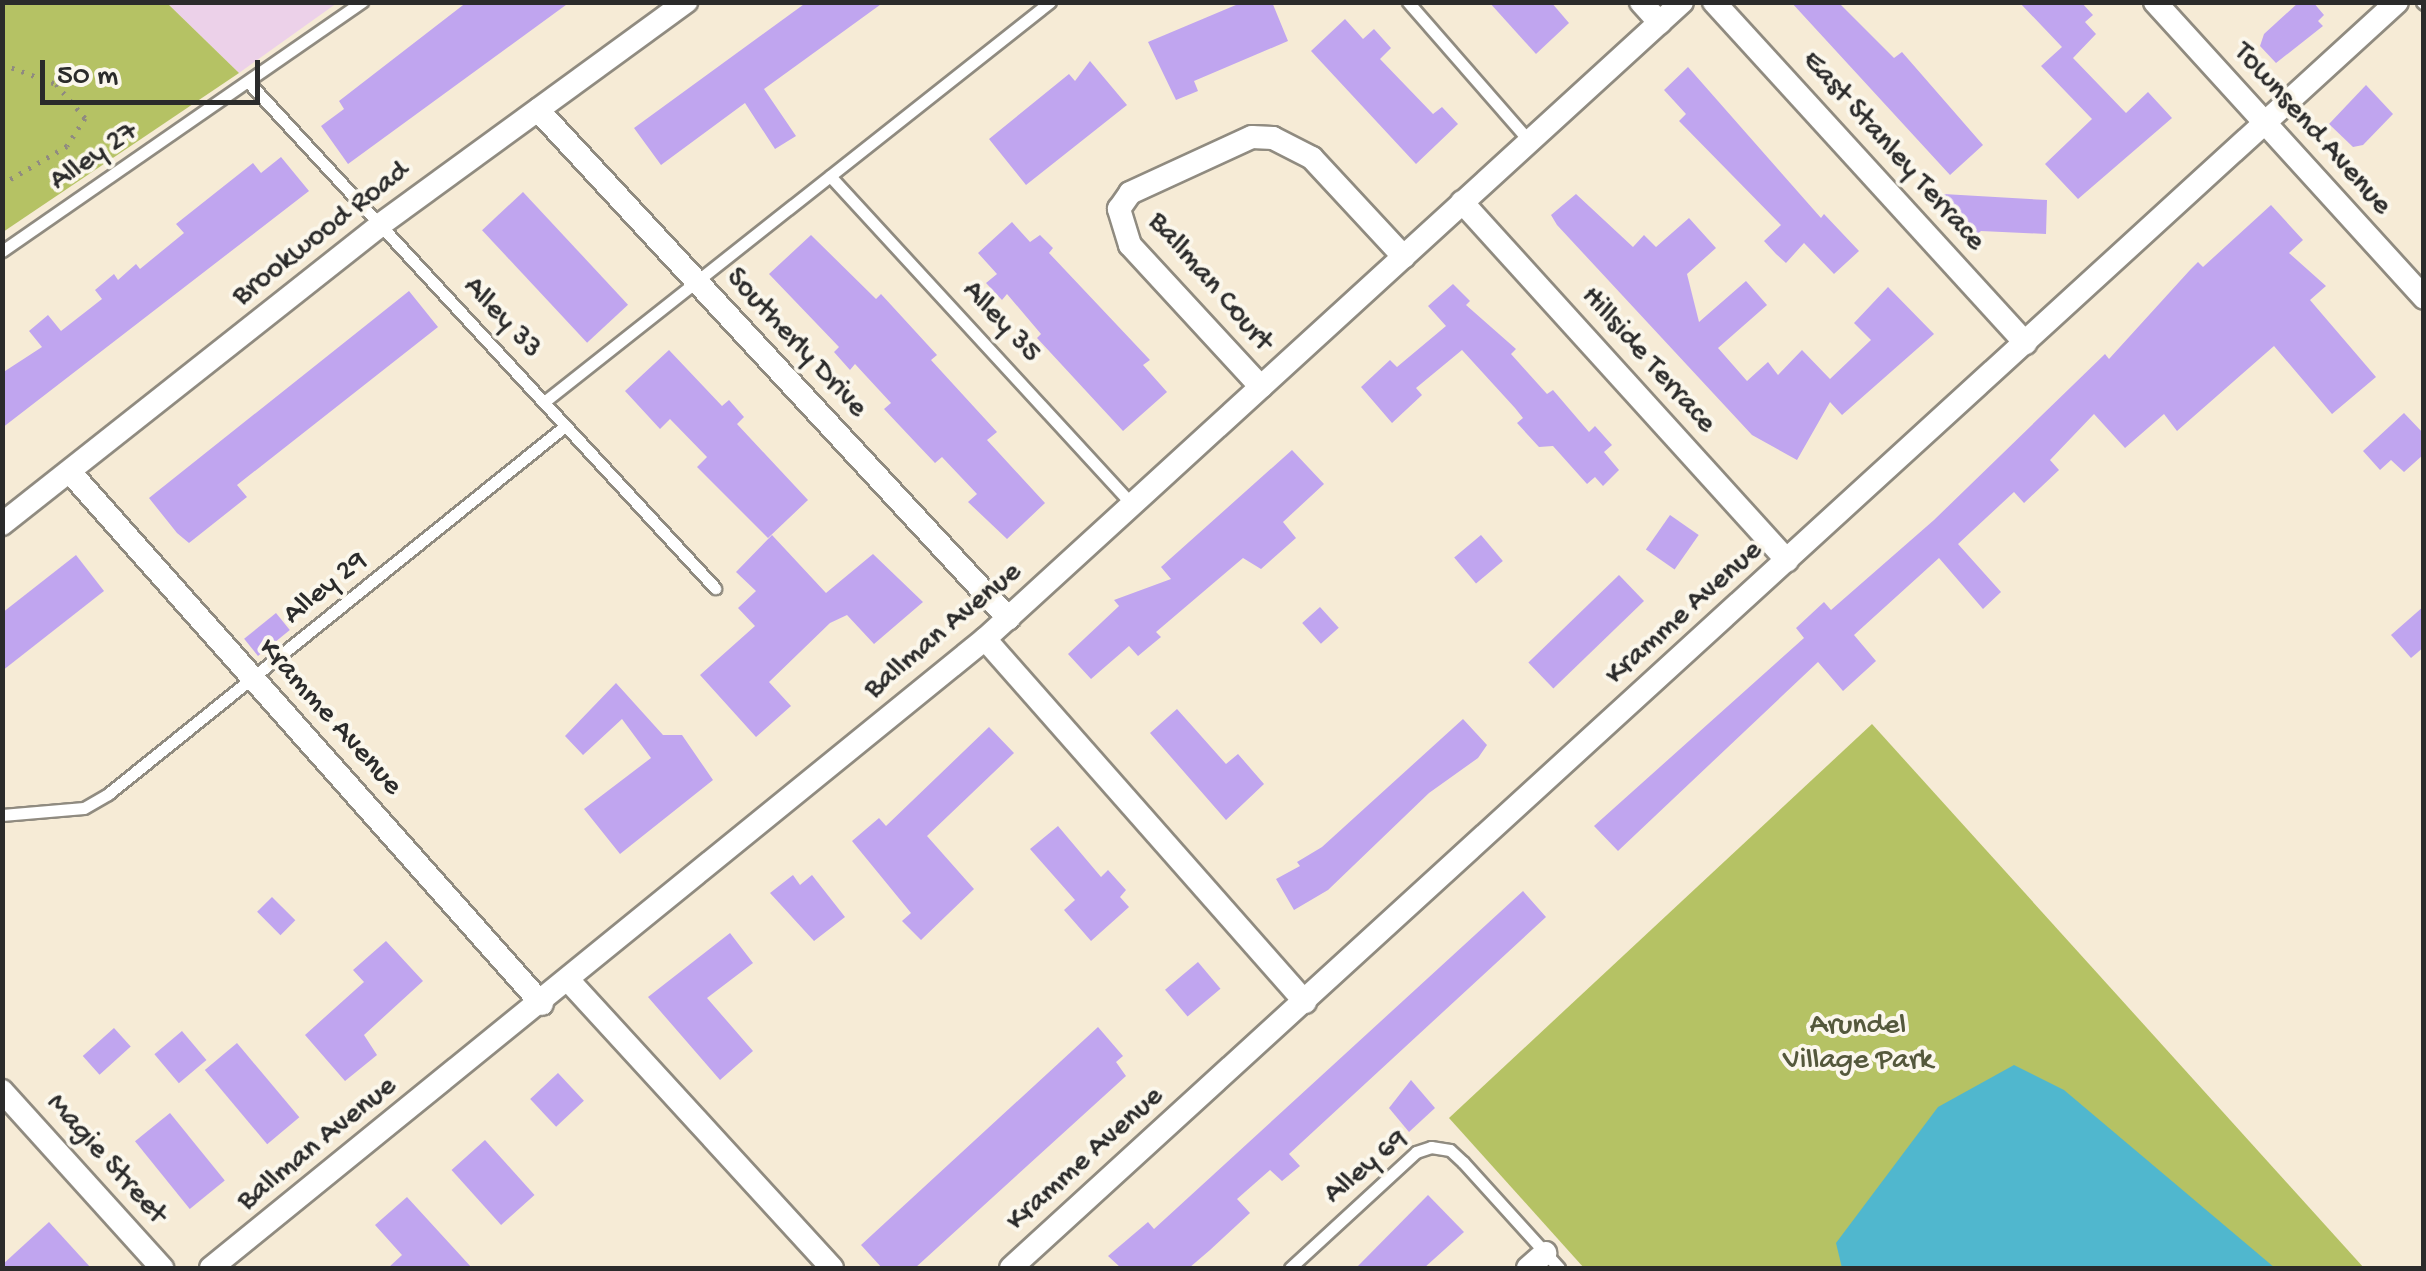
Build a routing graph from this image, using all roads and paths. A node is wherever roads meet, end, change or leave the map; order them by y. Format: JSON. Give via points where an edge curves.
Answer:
{"nodes":[{"id":1,"x":362,"y":2,"type":"edge"},
{"id":2,"x":686,"y":2,"type":"edge"},
{"id":3,"x":1050,"y":2,"type":"edge"},
{"id":4,"x":1408,"y":2,"type":"edge"},
{"id":5,"x":1641,"y":2,"type":"edge"},
{"id":6,"x":1682,"y":2,"type":"edge"},
{"id":7,"x":1714,"y":2,"type":"edge"},
{"id":8,"x":2155,"y":2,"type":"edge"},
{"id":9,"x":2397,"y":2,"type":"edge"},
{"id":10,"x":1660,"y":23,"type":"junction"},
{"id":11,"x":2,"y":64,"type":"edge"},
{"id":12,"x":250,"y":84,"type":"junction"},
{"id":13,"x":538,"y":110,"type":"junction"},
{"id":14,"x":2265,"y":123,"type":"junction"},
{"id":15,"x":1530,"y":142,"type":"junction"},
{"id":16,"x":830,"y":176,"type":"junction"},
{"id":17,"x":2,"y":184,"type":"edge"},
{"id":18,"x":1462,"y":202,"type":"junction"},
{"id":19,"x":380,"y":226,"type":"junction"},
{"id":20,"x":2,"y":251,"type":"edge"},
{"id":21,"x":1404,"y":256,"type":"junction"},
{"id":22,"x":696,"y":282,"type":"junction"},
{"id":23,"x":2424,"y":298,"type":"edge"},
{"id":24,"x":2025,"y":342,"type":"junction"},
{"id":25,"x":1261,"y":387,"type":"junction"},
{"id":26,"x":544,"y":402,"type":"junction"},
{"id":27,"x":566,"y":426,"type":"junction"},
{"id":28,"x":70,"y":472,"type":"junction"},
{"id":29,"x":1133,"y":505,"type":"junction"},
{"id":30,"x":2,"y":524,"type":"edge"},
{"id":31,"x":1787,"y":561,"type":"junction"},
{"id":32,"x":716,"y":588,"type":"dead end"},
{"id":33,"x":1009,"y":618,"type":"junction"},
{"id":34,"x":985,"y":639,"type":"junction"},
{"id":35,"x":254,"y":680,"type":"junction"},
{"id":36,"x":2,"y":816,"type":"edge"},
{"id":37,"x":570,"y":982,"type":"junction"},
{"id":38,"x":1305,"y":1002,"type":"junction"},
{"id":39,"x":542,"y":1004,"type":"junction"},
{"id":40,"x":2,"y":1091,"type":"edge"},
{"id":41,"x":1544,"y":1263,"type":"edge"},
{"id":42,"x":162,"y":1268,"type":"edge"},
{"id":43,"x":211,"y":1268,"type":"edge"},
{"id":44,"x":832,"y":1268,"type":"edge"},
{"id":45,"x":1011,"y":1268,"type":"edge"},
{"id":46,"x":1290,"y":1268,"type":"edge"}],
"edges":[{"from":1,"to":12,"type":"lane","name":"Alley 27"},
{"from":2,"to":13,"type":"street","name":"Brookwood Road"},
{"from":3,"to":16,"type":"lane"},
{"from":4,"to":15,"type":"lane"},
{"from":5,"to":10,"type":"street"},
{"from":6,"to":10,"type":"street","name":"Ballman Avenue"},
{"from":7,"to":24,"type":"street","name":"East Stanley Terrace"},
{"from":8,"to":14,"type":"street","name":"Townsend Avenue"},
{"from":9,"to":14,"type":"street","name":"Kramme Avenue"},
{"from":10,"to":15,"type":"street","name":"Ballman Avenue"},
{"from":11,"to":17,"type":"path","via":[[56,84],[86,118],[67,146]]},
{"from":12,"to":19,"type":"lane","name":"Alley 33"},
{"from":12,"to":20,"type":"lane","name":"Alley 27"},
{"from":13,"to":19,"type":"street","name":"Brookwood Road"},
{"from":13,"to":22,"type":"street","name":"Southerly Drive"},
{"from":14,"to":23,"type":"street","name":"Townsend Avenue"},
{"from":14,"to":24,"type":"street","name":"Kramme Avenue"},
{"from":15,"to":18,"type":"street","name":"Ballman Avenue"},
{"from":16,"to":22,"type":"lane"},
{"from":16,"to":29,"type":"lane","name":"Alley 35"},
{"from":18,"to":21,"type":"street","name":"Ballman Avenue"},
{"from":18,"to":31,"type":"street","name":"Hillside Terrace"},
{"from":19,"to":26,"type":"lane","name":"Alley 33"},
{"from":19,"to":28,"type":"street","name":"Brookwood Road"},
{"from":21,"to":25,"type":"street","name":"Ballman Avenue"},
{"from":21,"to":25,"type":"street","name":"Ballman Court","via":[[1312,158],[1273,138],[1252,138],[1130,192],[1119,210],[1130,245]]},
{"from":22,"to":26,"type":"lane"},
{"from":22,"to":33,"type":"street","name":"Southerly Drive"},
{"from":24,"to":31,"type":"street","name":"Kramme Avenue"},
{"from":25,"to":29,"type":"street","name":"Ballman Avenue"},
{"from":26,"to":27,"type":"lane","name":"Alley 33"},
{"from":27,"to":32,"type":"lane","name":"Alley 33"},
{"from":27,"to":35,"type":"lane","name":"Alley 29"},
{"from":28,"to":30,"type":"street","name":"Brookwood Road"},
{"from":28,"to":35,"type":"street","name":"Kramme Avenue"},
{"from":29,"to":33,"type":"street","name":"Ballman Avenue"},
{"from":31,"to":38,"type":"street","name":"Kramme Avenue"},
{"from":33,"to":34,"type":"street","name":"Ballman Avenue"},
{"from":34,"to":37,"type":"street","name":"Ballman Avenue"},
{"from":34,"to":38,"type":"street"},
{"from":35,"to":36,"type":"lane","name":"Alley 29","via":[[84,808]]},
{"from":35,"to":39,"type":"street","name":"Kramme Avenue"},
{"from":37,"to":39,"type":"street","name":"Ballman Avenue"},
{"from":37,"to":44,"type":"street"},
{"from":38,"to":45,"type":"street","name":"Kramme Avenue"},
{"from":39,"to":43,"type":"street","name":"Ballman Avenue"},
{"from":40,"to":42,"type":"street","name":"Magie Street"},
{"from":41,"to":46,"type":"lane","name":"Alley 69","via":[[1464,1162],[1450,1150],[1431,1147],[1416,1152]]}]}
